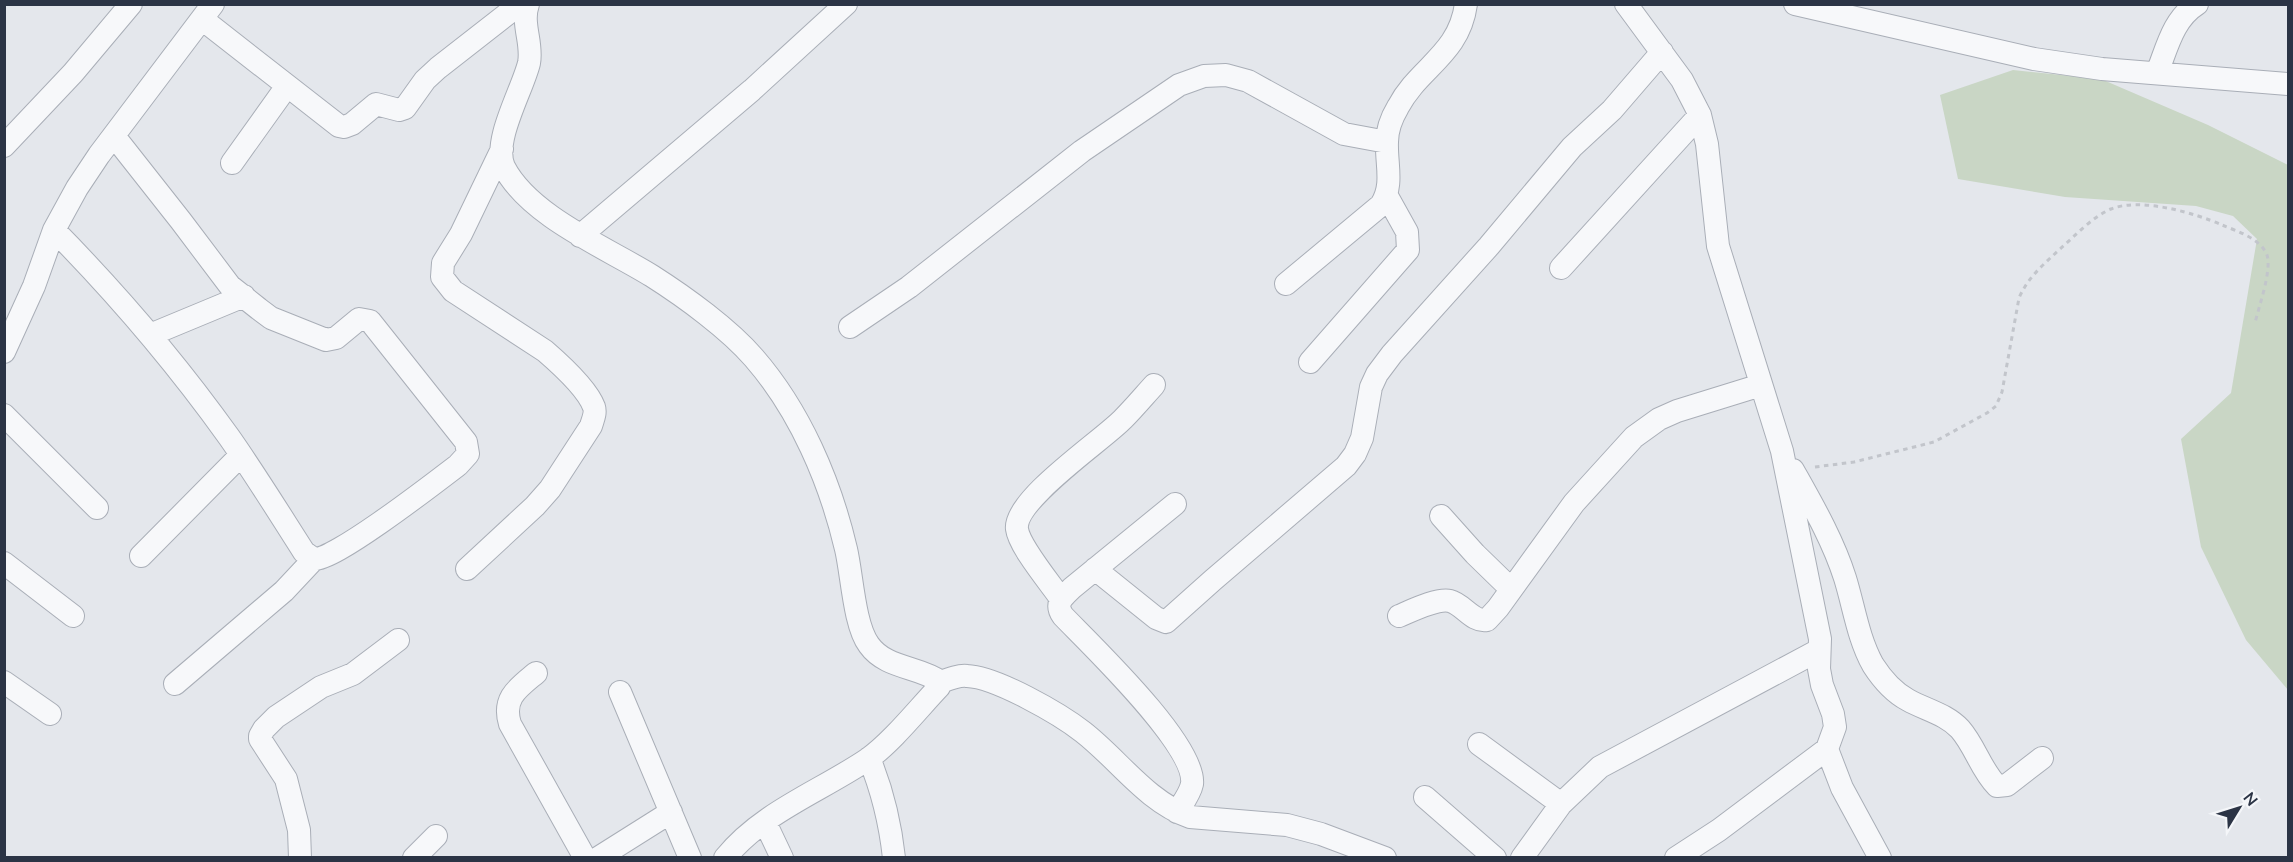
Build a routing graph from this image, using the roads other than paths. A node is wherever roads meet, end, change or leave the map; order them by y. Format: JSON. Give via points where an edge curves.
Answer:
{"nodes":[{"id":1,"x":131,"y":4,"type":"edge"},
{"id":2,"x":519,"y":4,"type":"edge"},
{"id":3,"x":528,"y":4,"type":"edge"},
{"id":4,"x":846,"y":4,"type":"edge"},
{"id":5,"x":1466,"y":4,"type":"edge"},
{"id":6,"x":1626,"y":4,"type":"edge"},
{"id":7,"x":1796,"y":4,"type":"edge"},
{"id":8,"x":2197,"y":4,"type":"edge"},
{"id":9,"x":207,"y":12,"type":"edge"},
{"id":10,"x":1662,"y":52,"type":"junction"},
{"id":11,"x":2157,"y":72,"type":"junction"},
{"id":12,"x":2289,"y":84,"type":"edge"},
{"id":13,"x":287,"y":86,"type":"junction"},
{"id":14,"x":1700,"y":115,"type":"junction"},
{"id":15,"x":114,"y":136,"type":"junction"},
{"id":16,"x":1387,"y":142,"type":"junction"},
{"id":17,"x":4,"y":146,"type":"edge"},
{"id":18,"x":502,"y":149,"type":"junction"},
{"id":19,"x":232,"y":163,"type":"dead end"},
{"id":20,"x":1387,"y":196,"type":"junction"},
{"id":21,"x":54,"y":230,"type":"junction"},
{"id":22,"x":580,"y":236,"type":"junction"},
{"id":23,"x":1561,"y":268,"type":"dead end"},
{"id":24,"x":1286,"y":284,"type":"dead end"},
{"id":25,"x":244,"y":296,"type":"junction"},
{"id":26,"x":850,"y":327,"type":"dead end"},
{"id":27,"x":150,"y":335,"type":"junction"},
{"id":28,"x":4,"y":352,"type":"edge"},
{"id":29,"x":1310,"y":363,"type":"dead end"},
{"id":30,"x":1154,"y":385,"type":"dead end"},
{"id":31,"x":1761,"y":386,"type":"junction"},
{"id":32,"x":4,"y":415,"type":"edge"},
{"id":33,"x":241,"y":455,"type":"junction"},
{"id":34,"x":1788,"y":461,"type":"junction"},
{"id":35,"x":1175,"y":504,"type":"dead end"},
{"id":36,"x":97,"y":508,"type":"dead end"},
{"id":37,"x":1441,"y":516,"type":"dead end"},
{"id":38,"x":141,"y":556,"type":"dead end"},
{"id":39,"x":314,"y":559,"type":"junction"},
{"id":40,"x":4,"y":563,"type":"edge"},
{"id":41,"x":467,"y":569,"type":"dead end"},
{"id":42,"x":1095,"y":569,"type":"junction"},
{"id":43,"x":1511,"y":589,"type":"junction"},
{"id":44,"x":1061,"y":599,"type":"junction"},
{"id":45,"x":73,"y":616,"type":"dead end"},
{"id":46,"x":1399,"y":616,"type":"dead end"},
{"id":47,"x":398,"y":640,"type":"dead end"},
{"id":48,"x":1819,"y":650,"type":"junction"},
{"id":49,"x":536,"y":673,"type":"dead end"},
{"id":50,"x":4,"y":682,"type":"edge"},
{"id":51,"x":940,"y":682,"type":"junction"},
{"id":52,"x":175,"y":684,"type":"dead end"},
{"id":53,"x":620,"y":692,"type":"dead end"},
{"id":54,"x":50,"y":714,"type":"dead end"},
{"id":55,"x":1479,"y":744,"type":"dead end"},
{"id":56,"x":1827,"y":749,"type":"junction"},
{"id":57,"x":869,"y":758,"type":"junction"},
{"id":58,"x":2042,"y":758,"type":"dead end"},
{"id":59,"x":1425,"y":797,"type":"dead end"},
{"id":60,"x":1561,"y":804,"type":"junction"},
{"id":61,"x":671,"y":812,"type":"junction"},
{"id":62,"x":1177,"y":812,"type":"junction"},
{"id":63,"x":765,"y":822,"type":"junction"},
{"id":64,"x":436,"y":836,"type":"dead end"},
{"id":65,"x":1523,"y":857,"type":"edge"},
{"id":66,"x":300,"y":858,"type":"edge"},
{"id":67,"x":414,"y":858,"type":"edge"},
{"id":68,"x":585,"y":858,"type":"edge"},
{"id":69,"x":598,"y":858,"type":"edge"},
{"id":70,"x":690,"y":858,"type":"edge"},
{"id":71,"x":725,"y":858,"type":"edge"},
{"id":72,"x":782,"y":858,"type":"edge"},
{"id":73,"x":894,"y":858,"type":"edge"},
{"id":74,"x":1385,"y":858,"type":"edge"},
{"id":75,"x":1495,"y":858,"type":"edge"},
{"id":76,"x":1676,"y":858,"type":"edge"},
{"id":77,"x":1880,"y":858,"type":"edge"}],
"edges":[{"from":1,"to":17,"type":"street"},
{"from":2,"to":13,"type":"street","via":[[438,68],[402,110],[376,104],[344,128]]},
{"from":3,"to":18,"type":"street","via":[[525,18],[529,63]]},
{"from":4,"to":22,"type":"street","via":[[753,90]]},
{"from":5,"to":16,"type":"street","via":[[1465,15],[1446,53],[1397,107]]},
{"from":6,"to":10,"type":"street"},
{"from":7,"to":11,"type":"street","via":[[2034,58],[2102,69]]},
{"from":8,"to":11,"type":"street","via":[[2174,30]]},
{"from":9,"to":13,"type":"street"},
{"from":9,"to":15,"type":"street"},
{"from":10,"to":14,"type":"street"},
{"from":10,"to":42,"type":"street","via":[[1612,110],[1572,147],[1392,354],[1371,387],[1362,438],[1355,454],[1328,483],[1166,622]]},
{"from":11,"to":12,"type":"street"},
{"from":13,"to":19,"type":"street"},
{"from":14,"to":23,"type":"street"},
{"from":14,"to":31,"type":"street","via":[[1718,246]]},
{"from":15,"to":21,"type":"street","via":[[77,188]]},
{"from":15,"to":25,"type":"street","via":[[220,275]]},
{"from":16,"to":20,"type":"street"},
{"from":16,"to":26,"type":"street","via":[[1344,134],[1248,81],[1226,75],[1204,76],[1179,85],[1082,151],[909,287]]},
{"from":18,"to":22,"type":"street","via":[[503,164],[525,195]]},
{"from":18,"to":41,"type":"street","via":[[444,263],[442,277],[453,291],[558,362],[588,396],[595,416],[550,489]]},
{"from":20,"to":24,"type":"street","via":[[1358,226]]},
{"from":20,"to":29,"type":"street","via":[[1407,232],[1408,250]]},
{"from":21,"to":27,"type":"street"},
{"from":21,"to":28,"type":"street"},
{"from":22,"to":51,"type":"street","via":[[652,276],[709,317],[753,357],[782,394],[807,439],[834,502],[861,627],[869,645],[882,658]]},
{"from":25,"to":27,"type":"street"},
{"from":25,"to":39,"type":"street","via":[[271,318],[326,340],[336,338],[359,319],[370,321],[468,446],[464,459],[433,484],[326,557]]},
{"from":27,"to":33,"type":"street"},
{"from":30,"to":44,"type":"street","via":[[1123,419],[1052,479],[1017,520],[1021,541]]},
{"from":31,"to":34,"type":"street"},
{"from":31,"to":43,"type":"street","via":[[1677,411],[1646,427],[1574,503]]},
{"from":32,"to":36,"type":"street"},
{"from":33,"to":38,"type":"street"},
{"from":33,"to":39,"type":"street","via":[[304,552]]},
{"from":34,"to":48,"type":"street"},
{"from":34,"to":58,"type":"street","via":[[1830,543],[1845,578],[1862,639],[1883,678],[1908,700],[1953,722],[1997,786],[2007,785]]},
{"from":35,"to":42,"type":"street"},
{"from":37,"to":43,"type":"street"},
{"from":39,"to":52,"type":"street","via":[[284,591]]},
{"from":40,"to":45,"type":"street"},
{"from":42,"to":44,"type":"street"},
{"from":43,"to":46,"type":"street","via":[[1483,621],[1444,600]]},
{"from":44,"to":62,"type":"street","via":[[1059,610],[1063,616],[1178,744],[1187,760],[1192,784]]},
{"from":47,"to":66,"type":"street","via":[[353,674],[308,695],[261,732],[264,746],[286,779]]},
{"from":48,"to":56,"type":"street","via":[[1822,685],[1835,727]]},
{"from":48,"to":60,"type":"street","via":[[1615,757]]},
{"from":49,"to":68,"type":"street","via":[[509,702],[510,724]]},
{"from":50,"to":54,"type":"street"},
{"from":51,"to":57,"type":"street"},
{"from":51,"to":62,"type":"street","via":[[967,676],[986,680],[1054,713],[1082,732],[1166,807]]},
{"from":53,"to":61,"type":"street"},
{"from":55,"to":60,"type":"street"},
{"from":56,"to":76,"type":"street"},
{"from":56,"to":77,"type":"street","via":[[1842,789]]},
{"from":57,"to":63,"type":"street"},
{"from":57,"to":73,"type":"street","via":[[883,793]]},
{"from":59,"to":75,"type":"street"},
{"from":60,"to":65,"type":"street"},
{"from":61,"to":69,"type":"street"},
{"from":61,"to":70,"type":"street"},
{"from":62,"to":74,"type":"street","via":[[1190,817],[1287,825]]},
{"from":63,"to":71,"type":"street"},
{"from":63,"to":72,"type":"street"},
{"from":64,"to":67,"type":"street"}]}
